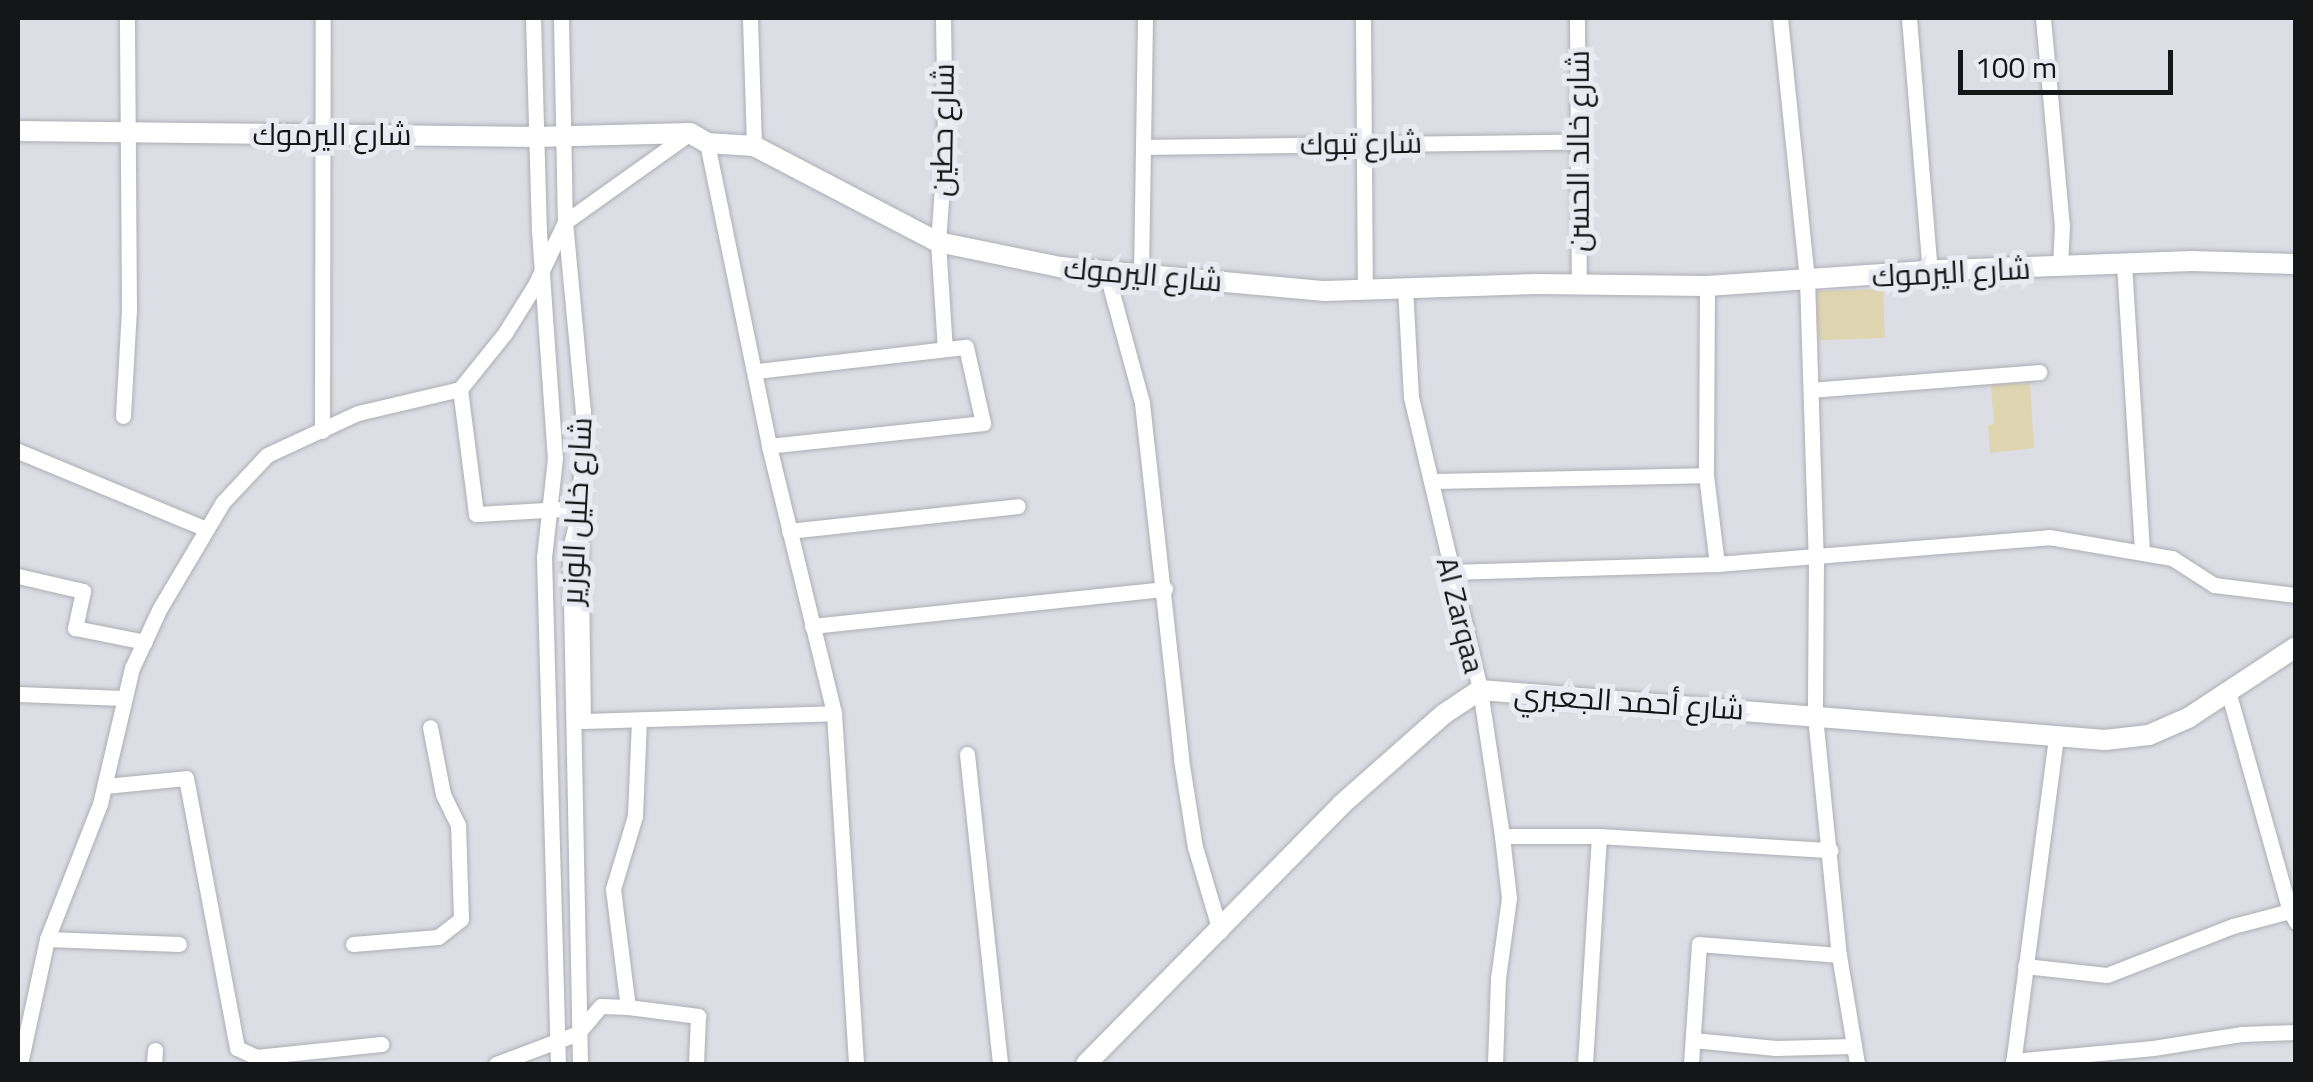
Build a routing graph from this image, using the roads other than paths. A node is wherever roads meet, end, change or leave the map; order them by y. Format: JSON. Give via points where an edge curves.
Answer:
{"nodes":[{"id":1,"x":127,"y":18,"type":"edge"},
{"id":2,"x":324,"y":18,"type":"edge"},
{"id":3,"x":533,"y":18,"type":"edge"},
{"id":4,"x":562,"y":18,"type":"edge"},
{"id":5,"x":750,"y":18,"type":"edge"},
{"id":6,"x":943,"y":18,"type":"edge"},
{"id":7,"x":1145,"y":18,"type":"edge"},
{"id":8,"x":1363,"y":18,"type":"edge"},
{"id":9,"x":1577,"y":18,"type":"edge"},
{"id":10,"x":1780,"y":18,"type":"edge"},
{"id":11,"x":1909,"y":18,"type":"edge"},
{"id":12,"x":2043,"y":18,"type":"edge"},
{"id":13,"x":18,"y":131,"type":"edge"},
{"id":14,"x":325,"y":133,"type":"junction"},
{"id":15,"x":125,"y":134,"type":"junction"},
{"id":16,"x":563,"y":136,"type":"junction"},
{"id":17,"x":536,"y":137,"type":"junction"},
{"id":18,"x":698,"y":138,"type":"junction"},
{"id":19,"x":1364,"y":142,"type":"junction"},
{"id":20,"x":1577,"y":142,"type":"junction"},
{"id":21,"x":754,"y":146,"type":"junction"},
{"id":22,"x":1144,"y":147,"type":"junction"},
{"id":23,"x":565,"y":222,"type":"junction"},
{"id":24,"x":938,"y":242,"type":"junction"},
{"id":25,"x":2124,"y":264,"type":"junction"},
{"id":26,"x":2296,"y":264,"type":"edge"},
{"id":27,"x":2060,"y":267,"type":"junction"},
{"id":28,"x":542,"y":269,"type":"junction"},
{"id":29,"x":1106,"y":271,"type":"junction"},
{"id":30,"x":1930,"y":271,"type":"junction"},
{"id":31,"x":1141,"y":274,"type":"junction"},
{"id":32,"x":1807,"y":280,"type":"junction"},
{"id":33,"x":1579,"y":285,"type":"junction"},
{"id":34,"x":1707,"y":286,"type":"junction"},
{"id":35,"x":1406,"y":287,"type":"junction"},
{"id":36,"x":1365,"y":290,"type":"junction"},
{"id":37,"x":944,"y":349,"type":"junction"},
{"id":38,"x":757,"y":371,"type":"junction"},
{"id":39,"x":2039,"y":372,"type":"dead end"},
{"id":40,"x":460,"y":388,"type":"junction"},
{"id":41,"x":1810,"y":390,"type":"junction"},
{"id":42,"x":123,"y":416,"type":"dead end"},
{"id":43,"x":322,"y":431,"type":"junction"},
{"id":44,"x":769,"y":446,"type":"junction"},
{"id":45,"x":18,"y":451,"type":"edge"},
{"id":46,"x":1706,"y":476,"type":"junction"},
{"id":47,"x":1431,"y":481,"type":"junction"},
{"id":48,"x":1018,"y":506,"type":"dead end"},
{"id":49,"x":580,"y":508,"type":"junction"},
{"id":50,"x":549,"y":510,"type":"junction"},
{"id":51,"x":206,"y":529,"type":"junction"},
{"id":52,"x":789,"y":531,"type":"junction"},
{"id":53,"x":2142,"y":552,"type":"junction"},
{"id":54,"x":1816,"y":558,"type":"junction"},
{"id":55,"x":1717,"y":564,"type":"junction"},
{"id":56,"x":1449,"y":572,"type":"junction"},
{"id":57,"x":18,"y":576,"type":"edge"},
{"id":58,"x":1166,"y":589,"type":"junction"},
{"id":59,"x":2296,"y":594,"type":"edge"},
{"id":60,"x":812,"y":626,"type":"junction"},
{"id":61,"x":145,"y":642,"type":"junction"},
{"id":62,"x":2296,"y":648,"type":"edge"},
{"id":63,"x":1480,"y":690,"type":"junction"},
{"id":64,"x":2228,"y":691,"type":"junction"},
{"id":65,"x":18,"y":694,"type":"edge"},
{"id":66,"x":123,"y":698,"type":"junction"},
{"id":67,"x":834,"y":712,"type":"junction"},
{"id":68,"x":1814,"y":716,"type":"junction"},
{"id":69,"x":639,"y":720,"type":"junction"},
{"id":70,"x":430,"y":727,"type":"dead end"},
{"id":71,"x":2056,"y":738,"type":"junction"},
{"id":72,"x":967,"y":754,"type":"dead end"},
{"id":73,"x":105,"y":786,"type":"junction"},
{"id":74,"x":1502,"y":836,"type":"junction"},
{"id":75,"x":1598,"y":836,"type":"junction"},
{"id":76,"x":1831,"y":850,"type":"junction"},
{"id":77,"x":2293,"y":917,"type":"edge"},
{"id":78,"x":1220,"y":931,"type":"junction"},
{"id":79,"x":48,"y":939,"type":"junction"},
{"id":80,"x":179,"y":944,"type":"dead end"},
{"id":81,"x":353,"y":944,"type":"dead end"},
{"id":82,"x":1839,"y":955,"type":"junction"},
{"id":83,"x":2024,"y":966,"type":"junction"},
{"id":84,"x":628,"y":1007,"type":"junction"},
{"id":85,"x":578,"y":1032,"type":"junction"},
{"id":86,"x":2296,"y":1032,"type":"edge"},
{"id":87,"x":557,"y":1040,"type":"junction"},
{"id":88,"x":1693,"y":1040,"type":"junction"},
{"id":89,"x":381,"y":1044,"type":"dead end"},
{"id":90,"x":1854,"y":1046,"type":"junction"},
{"id":91,"x":1776,"y":1056,"type":"edge"},
{"id":92,"x":2154,"y":1056,"type":"edge"},
{"id":93,"x":257,"y":1061,"type":"edge"},
{"id":94,"x":2013,"y":1063,"type":"edge"},
{"id":95,"x":20,"y":1064,"type":"edge"},
{"id":96,"x":496,"y":1064,"type":"edge"},
{"id":97,"x":558,"y":1064,"type":"edge"},
{"id":98,"x":580,"y":1064,"type":"edge"},
{"id":99,"x":696,"y":1064,"type":"edge"},
{"id":100,"x":856,"y":1064,"type":"edge"},
{"id":101,"x":1000,"y":1064,"type":"edge"},
{"id":102,"x":1086,"y":1064,"type":"edge"},
{"id":103,"x":1494,"y":1064,"type":"edge"},
{"id":104,"x":1585,"y":1064,"type":"edge"},
{"id":105,"x":1691,"y":1064,"type":"edge"},
{"id":106,"x":1857,"y":1064,"type":"edge"}],
"edges":[{"from":1,"to":15,"type":"street"},
{"from":2,"to":14,"type":"street"},
{"from":3,"to":17,"type":"street","name":"شارع خليل الوزير"},
{"from":4,"to":16,"type":"street","name":"شارع خليل الوزير"},
{"from":5,"to":21,"type":"street"},
{"from":6,"to":24,"type":"street","name":"شارع حطين"},
{"from":7,"to":22,"type":"street"},
{"from":8,"to":19,"type":"street"},
{"from":9,"to":20,"type":"street","name":"شارع خالد الحسن"},
{"from":10,"to":32,"type":"street"},
{"from":11,"to":30,"type":"street"},
{"from":12,"to":27,"type":"street"},
{"from":13,"to":15,"type":"street","name":"شارع اليرموك"},
{"from":14,"to":15,"type":"street","name":"شارع اليرموك"},
{"from":14,"to":17,"type":"street","name":"شارع اليرموك"},
{"from":14,"to":43,"type":"street"},
{"from":15,"to":42,"type":"street","via":[[129,310]]},
{"from":16,"to":17,"type":"street","name":"شارع اليرموك"},
{"from":16,"to":18,"type":"street","name":"شارع اليرموك"},
{"from":16,"to":23,"type":"street","name":"شارع خليل الوزير"},
{"from":17,"to":28,"type":"street","name":"شارع خليل الوزير"},
{"from":18,"to":21,"type":"street","name":"شارع اليرموك"},
{"from":18,"to":23,"type":"street"},
{"from":18,"to":38,"type":"street"},
{"from":19,"to":20,"type":"street","name":"شارع تبوك"},
{"from":19,"to":22,"type":"street","name":"شارع تبوك"},
{"from":19,"to":36,"type":"street"},
{"from":20,"to":33,"type":"street","name":"شارع خالد الحسن"},
{"from":21,"to":24,"type":"street","name":"شارع اليرموك"},
{"from":22,"to":31,"type":"street"},
{"from":23,"to":28,"type":"street"},
{"from":23,"to":49,"type":"street","name":"شارع خليل الوزير","via":[[583,412]]},
{"from":24,"to":29,"type":"street","name":"شارع اليرموك"},
{"from":24,"to":37,"type":"street","name":"شارع حطين"},
{"from":25,"to":26,"type":"street","name":"شارع اليرموك"},
{"from":25,"to":27,"type":"street","name":"شارع اليرموك"},
{"from":25,"to":53,"type":"street"},
{"from":27,"to":30,"type":"street","name":"شارع اليرموك"},
{"from":28,"to":40,"type":"street","via":[[506,333]]},
{"from":28,"to":50,"type":"street","name":"شارع خليل الوزير","via":[[555,458]]},
{"from":29,"to":31,"type":"street","name":"شارع اليرموك"},
{"from":29,"to":58,"type":"street","via":[[1142,403]]},
{"from":30,"to":32,"type":"street","name":"شارع اليرموك"},
{"from":31,"to":36,"type":"street","name":"شارع اليرموك"},
{"from":32,"to":34,"type":"street","name":"شارع اليرموك"},
{"from":32,"to":41,"type":"street"},
{"from":33,"to":34,"type":"street","name":"شارع اليرموك"},
{"from":33,"to":35,"type":"street","name":"شارع اليرموك"},
{"from":34,"to":46,"type":"street"},
{"from":35,"to":36,"type":"street","name":"شارع اليرموك"},
{"from":35,"to":47,"type":"street","name":"Al Zarqaa","via":[[1411,397]]},
{"from":37,"to":38,"type":"street"},
{"from":37,"to":44,"type":"street","via":[[966,347],[983,424]]},
{"from":38,"to":44,"type":"street"},
{"from":39,"to":41,"type":"street"},
{"from":40,"to":43,"type":"street","via":[[358,413]]},
{"from":40,"to":50,"type":"street","via":[[476,514]]},
{"from":41,"to":54,"type":"street"},
{"from":43,"to":51,"type":"street","via":[[268,456]]},
{"from":44,"to":52,"type":"street"},
{"from":45,"to":51,"type":"street"},
{"from":46,"to":47,"type":"street"},
{"from":46,"to":55,"type":"street"},
{"from":47,"to":56,"type":"street","name":"Al Zarqaa"},
{"from":48,"to":52,"type":"street"},
{"from":49,"to":50,"type":"street"},
{"from":49,"to":69,"type":"street","via":[[583,721]]},
{"from":49,"to":85,"type":"street","name":"شارع خليل الوزير","via":[[570,548]]},
{"from":50,"to":87,"type":"street","name":"شارع خليل الوزير","via":[[545,645]]},
{"from":51,"to":61,"type":"street"},
{"from":52,"to":60,"type":"street"},
{"from":53,"to":54,"type":"street","via":[[2048,537]]},
{"from":53,"to":59,"type":"street","via":[[2172,558],[2214,586]]},
{"from":54,"to":55,"type":"street"},
{"from":54,"to":68,"type":"street"},
{"from":55,"to":56,"type":"street"},
{"from":56,"to":63,"type":"street","name":"Al Zarqaa"},
{"from":57,"to":61,"type":"street","via":[[84,591],[75,628]]},
{"from":58,"to":60,"type":"street"},
{"from":58,"to":78,"type":"street","via":[[1181,759],[1195,847]]},
{"from":60,"to":67,"type":"street"},
{"from":61,"to":66,"type":"street"},
{"from":62,"to":64,"type":"street","name":"شارع أحمد الجعبري"},
{"from":63,"to":68,"type":"street","name":"شارع أحمد الجعبري"},
{"from":63,"to":74,"type":"street","name":"Al Zarqaa"},
{"from":63,"to":78,"type":"street","name":"شارع أحمد الجعبري","via":[[1342,805]]},
{"from":64,"to":71,"type":"street","name":"شارع أحمد الجعبري","via":[[2149,735]]},
{"from":64,"to":77,"type":"street"},
{"from":65,"to":66,"type":"street"},
{"from":66,"to":73,"type":"street"},
{"from":67,"to":69,"type":"street"},
{"from":67,"to":100,"type":"street"},
{"from":68,"to":71,"type":"street","name":"شارع أحمد الجعبري"},
{"from":68,"to":76,"type":"street"},
{"from":69,"to":84,"type":"street","via":[[635,816],[613,889]]},
{"from":70,"to":81,"type":"street","via":[[443,794],[458,826],[461,919],[438,936]]},
{"from":71,"to":83,"type":"street"},
{"from":72,"to":101,"type":"street"},
{"from":73,"to":79,"type":"street"},
{"from":73,"to":93,"type":"street","via":[[186,778],[237,1048]]},
{"from":74,"to":75,"type":"street"},
{"from":74,"to":103,"type":"street","name":"Al Zarqaa","via":[[1508,898]]},
{"from":75,"to":76,"type":"street"},
{"from":75,"to":104,"type":"street"},
{"from":76,"to":82,"type":"street"},
{"from":77,"to":83,"type":"street","via":[[2233,926],[2107,976]]},
{"from":78,"to":102,"type":"street","name":"شارع أحمد الجعبري"},
{"from":79,"to":80,"type":"street"},
{"from":79,"to":95,"type":"street"},
{"from":82,"to":88,"type":"street","via":[[1699,944]]},
{"from":82,"to":90,"type":"street"},
{"from":83,"to":94,"type":"street"},
{"from":84,"to":85,"type":"street","via":[[601,1006]]},
{"from":84,"to":99,"type":"street","via":[[698,1016]]},
{"from":85,"to":87,"type":"street"},
{"from":85,"to":98,"type":"street","name":"شارع خليل الوزير"},
{"from":86,"to":92,"type":"street","via":[[2241,1034]]},
{"from":87,"to":96,"type":"street"},
{"from":87,"to":97,"type":"street","name":"شارع خليل الوزير"},
{"from":88,"to":91,"type":"street"},
{"from":88,"to":105,"type":"street"},
{"from":89,"to":93,"type":"street"},
{"from":90,"to":91,"type":"street"},
{"from":90,"to":106,"type":"street"},
{"from":92,"to":94,"type":"street"}]}
